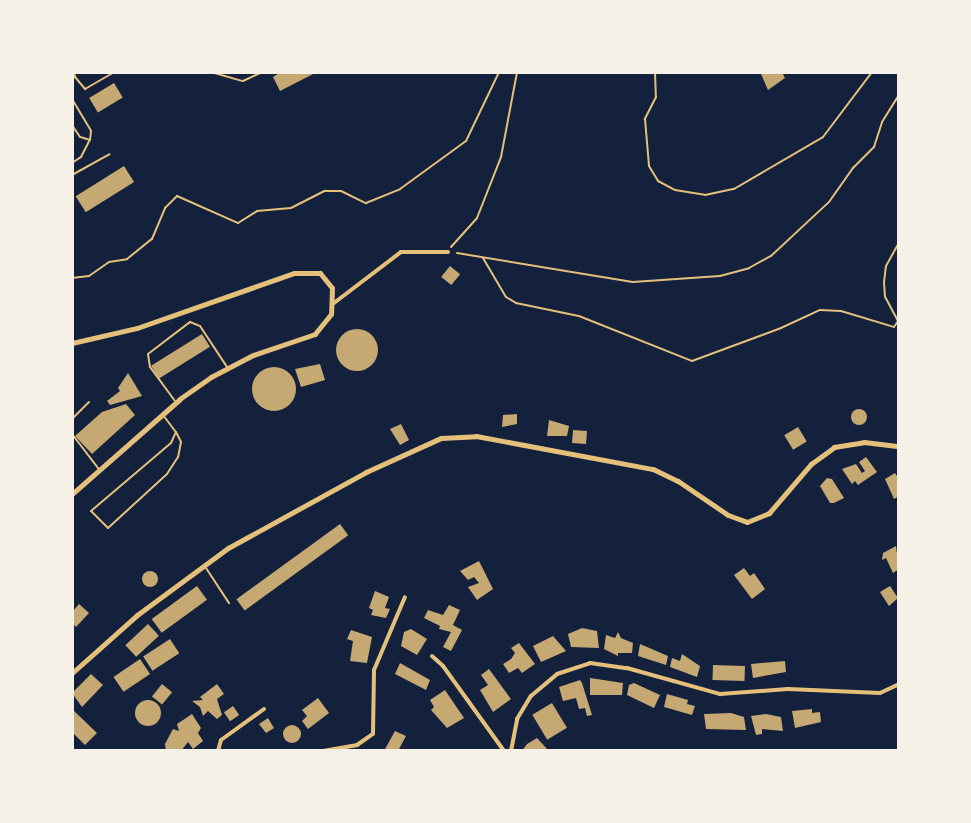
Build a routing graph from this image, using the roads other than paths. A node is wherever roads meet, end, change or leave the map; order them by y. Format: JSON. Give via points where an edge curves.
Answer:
{"nodes":[{"id":1,"x":114,"y":72,"type":"edge"},
{"id":2,"x":211,"y":72,"type":"edge"},
{"id":3,"x":262,"y":72,"type":"edge"},
{"id":4,"x":73,"y":74,"type":"edge"},
{"id":5,"x":72,"y":99,"type":"edge"},
{"id":6,"x":72,"y":125,"type":"edge"},
{"id":7,"x":90,"y":140,"type":"junction"},
{"id":8,"x":110,"y":154,"type":"dead end"},
{"id":9,"x":72,"y":163,"type":"edge"},
{"id":10,"x":72,"y":175,"type":"edge"},
{"id":11,"x":448,"y":252,"type":"road end"},
{"id":12,"x":334,"y":303,"type":"junction"},
{"id":13,"x":72,"y":343,"type":"edge"},
{"id":14,"x":227,"y":367,"type":"junction"},
{"id":15,"x":89,"y":402,"type":"dead end"},
{"id":16,"x":176,"y":402,"type":"junction"},
{"id":17,"x":162,"y":414,"type":"junction"},
{"id":18,"x":72,"y":419,"type":"edge"},
{"id":19,"x":176,"y":432,"type":"junction"},
{"id":20,"x":72,"y":434,"type":"edge"},
{"id":21,"x":899,"y":446,"type":"edge"},
{"id":22,"x":98,"y":469,"type":"junction"},
{"id":23,"x":72,"y":494,"type":"edge"},
{"id":24,"x":203,"y":564,"type":"junction"},
{"id":25,"x":405,"y":597,"type":"dead end"},
{"id":26,"x":229,"y":603,"type":"dead end"},
{"id":27,"x":432,"y":656,"type":"dead end"},
{"id":28,"x":72,"y":673,"type":"edge"},
{"id":29,"x":899,"y":684,"type":"edge"},
{"id":30,"x":264,"y":709,"type":"dead end"},
{"id":31,"x":218,"y":751,"type":"edge"},
{"id":32,"x":323,"y":751,"type":"edge"},
{"id":33,"x":504,"y":751,"type":"edge"},
{"id":34,"x":511,"y":751,"type":"edge"}],
"edges":[{"from":1,"to":4,"type":"lane","via":[[85,89]]},
{"from":2,"to":3,"type":"lane","via":[[243,81]]},
{"from":5,"to":7,"type":"lane","via":[[91,131]]},
{"from":6,"to":7,"type":"lane","via":[[80,137]]},
{"from":7,"to":9,"type":"lane"},
{"from":8,"to":10,"type":"lane"},
{"from":11,"to":12,"type":"street","via":[[401,252]]},
{"from":12,"to":13,"type":"street","via":[[326,277],[302,272],[137,328]]},
{"from":12,"to":14,"type":"street","via":[[315,334]]},
{"from":14,"to":16,"type":"street"},
{"from":14,"to":16,"type":"lane","via":[[200,326],[190,322],[148,354],[150,367]]},
{"from":15,"to":18,"type":"lane"},
{"from":16,"to":17,"type":"street"},
{"from":17,"to":19,"type":"lane"},
{"from":17,"to":22,"type":"street"},
{"from":19,"to":19,"type":"lane","via":[[171,443],[91,511],[108,528],[167,474],[180,449]]},
{"from":20,"to":22,"type":"lane"},
{"from":21,"to":24,"type":"street","via":[[864,442],[834,447],[811,464],[769,513],[747,522],[653,469],[505,440],[447,436],[366,472]]},
{"from":22,"to":23,"type":"street"},
{"from":24,"to":26,"type":"lane"},
{"from":24,"to":28,"type":"street"},
{"from":25,"to":32,"type":"street","via":[[374,670],[373,734],[357,745]]},
{"from":27,"to":33,"type":"street"},
{"from":29,"to":34,"type":"street","via":[[880,693],[788,689],[729,695],[590,663],[557,674],[531,696],[517,719]]},
{"from":30,"to":31,"type":"street","via":[[224,738]]}]}
